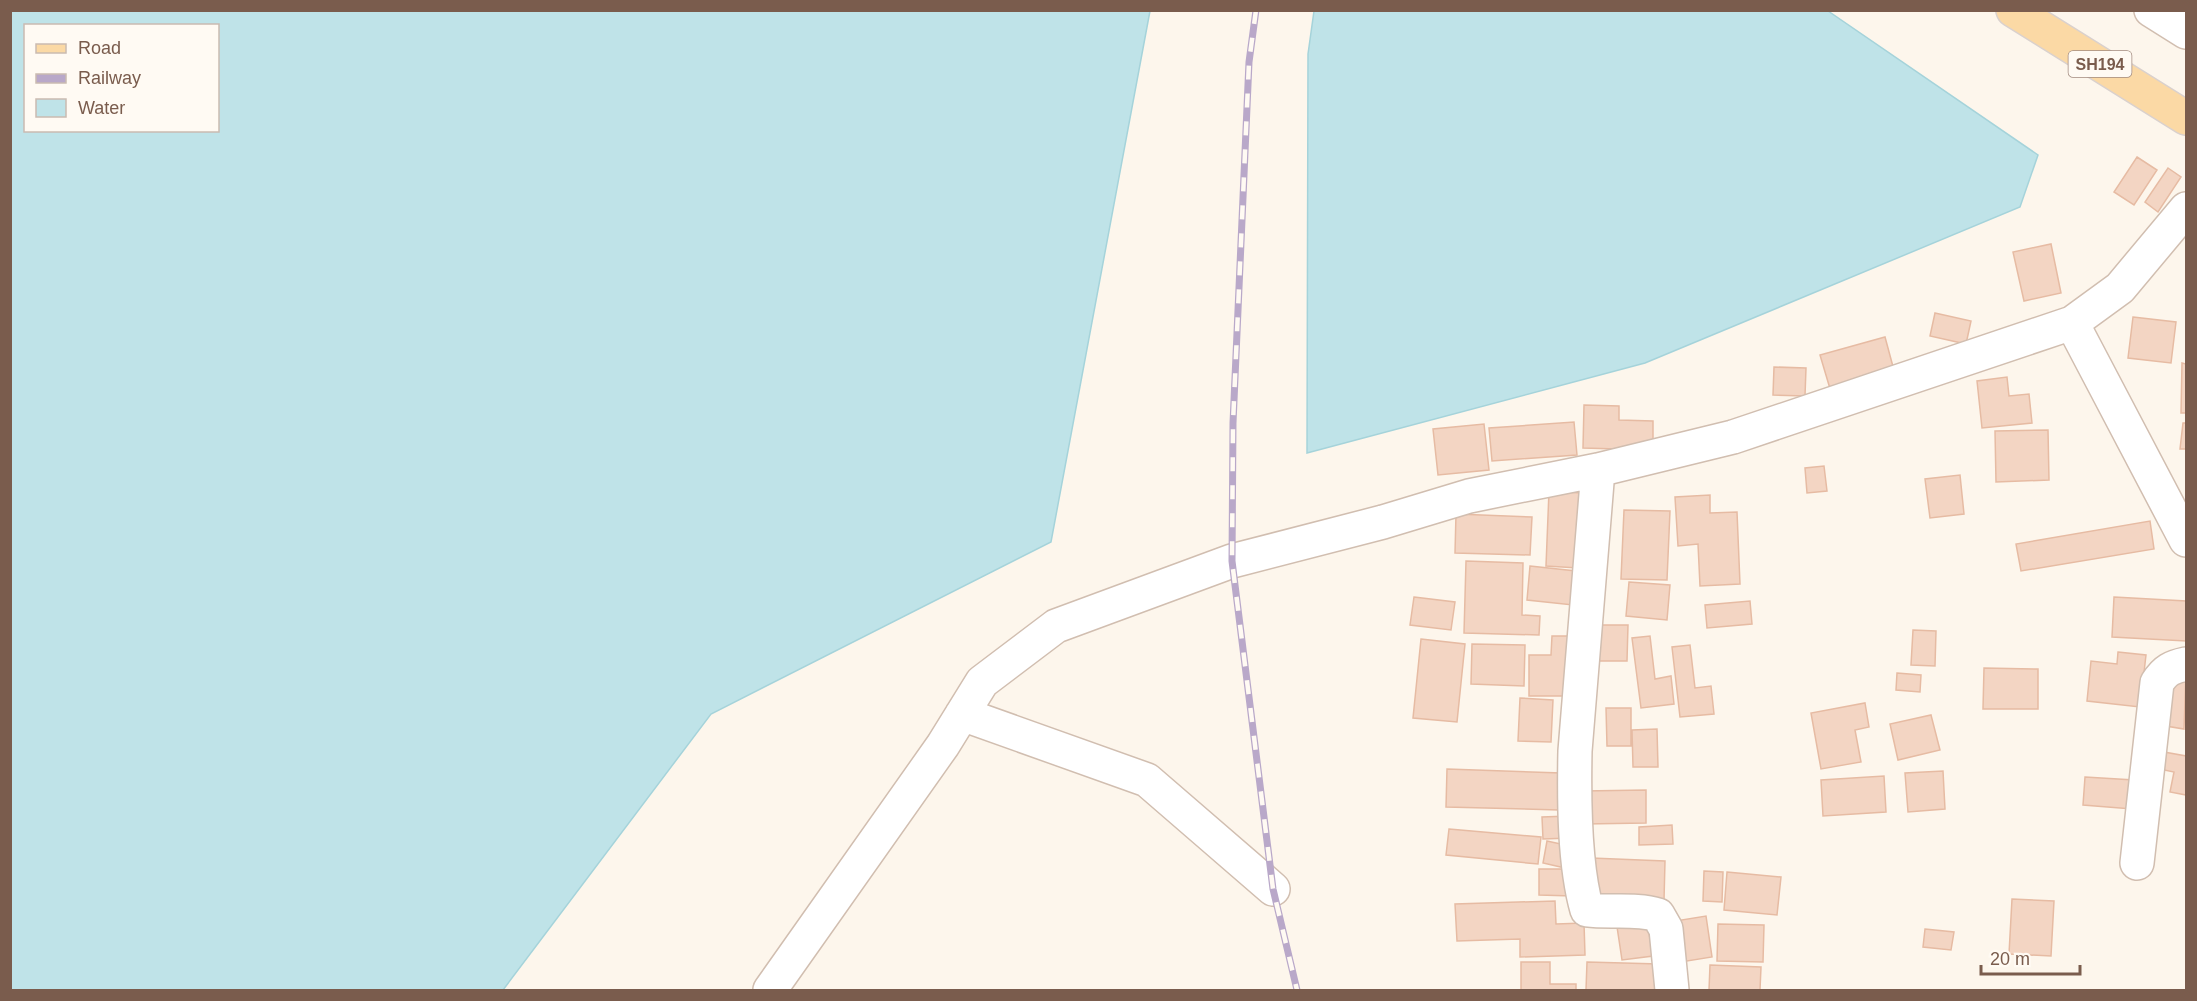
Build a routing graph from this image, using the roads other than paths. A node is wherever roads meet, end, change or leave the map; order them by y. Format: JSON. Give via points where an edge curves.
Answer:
{"nodes":[{"id":1,"x":2013,"y":10,"type":"edge"},
{"id":2,"x":2151,"y":10,"type":"edge"},
{"id":3,"x":2187,"y":32,"type":"edge"},
{"id":4,"x":2187,"y":118,"type":"edge"},
{"id":5,"x":2187,"y":209,"type":"edge"},
{"id":6,"x":2072,"y":323,"type":"junction"},
{"id":7,"x":1598,"y":470,"type":"junction"},
{"id":8,"x":2187,"y":540,"type":"edge"},
{"id":9,"x":2187,"y":664,"type":"edge"},
{"id":10,"x":962,"y":714,"type":"junction"},
{"id":11,"x":2137,"y":863,"type":"dead end"},
{"id":12,"x":1273,"y":889,"type":"dead end"},
{"id":13,"x":770,"y":990,"type":"edge"},
{"id":14,"x":1672,"y":990,"type":"edge"}],
"edges":[{"from":1,"to":4,"type":"main road","number":"SH194"},
{"from":2,"to":3,"type":"street"},
{"from":5,"to":6,"type":"street","via":[[2120,288]]},
{"from":6,"to":7,"type":"street","via":[[1733,437]]},
{"from":6,"to":8,"type":"street"},
{"from":7,"to":10,"type":"street","via":[[1468,496],[1232,561],[1056,626],[982,682]]},
{"from":7,"to":14,"type":"street","via":[[1575,751],[1581,889],[1587,910],[1658,915],[1665,929]]},
{"from":9,"to":11,"type":"street","via":[[2164,672],[2157,683]]},
{"from":10,"to":12,"type":"street","via":[[1147,780]]},
{"from":10,"to":13,"type":"street"}]}
